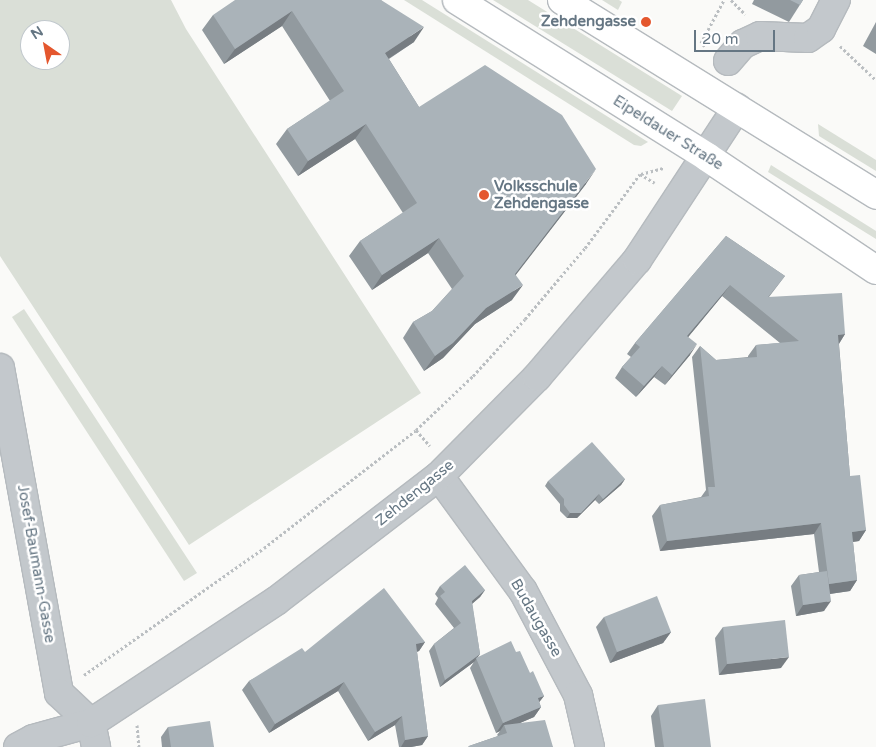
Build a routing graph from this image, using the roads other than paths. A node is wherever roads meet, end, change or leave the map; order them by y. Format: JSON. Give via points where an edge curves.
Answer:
{"nodes":[{"id":1,"x":457,"y":0,"type":"edge"},
{"id":2,"x":562,"y":0,"type":"edge"},
{"id":3,"x":836,"y":0,"type":"edge"},
{"id":4,"x":728,"y":61,"type":"dead end"},
{"id":5,"x":737,"y":108,"type":"junction"},
{"id":6,"x":707,"y":157,"type":"junction"},
{"id":7,"x":876,"y":195,"type":"edge"},
{"id":8,"x":876,"y":270,"type":"edge"},
{"id":9,"x":0,"y":368,"type":"edge"},
{"id":10,"x":439,"y":476,"type":"junction"},
{"id":11,"x":93,"y":735,"type":"edge"},
{"id":12,"x":18,"y":747,"type":"edge"},
{"id":13,"x":590,"y":747,"type":"edge"}],
"edges":[{"from":1,"to":6,"type":"main road","name":"Eipeldauer Straße"},
{"from":2,"to":5,"type":"main road"},
{"from":3,"to":4,"type":"street","via":[[820,29],[808,38],[760,36],[743,44]]},
{"from":5,"to":6,"type":"street","name":"Zehdengasse"},
{"from":5,"to":7,"type":"main road"},
{"from":6,"to":8,"type":"main road","name":"Eipeldauer Straße"},
{"from":6,"to":10,"type":"street","name":"Zehdengasse","via":[[637,260],[537,377]]},
{"from":9,"to":11,"type":"street","name":"Josef-Baumann-Gasse","via":[[59,693]]},
{"from":10,"to":11,"type":"street","name":"Zehdengasse"},
{"from":10,"to":13,"type":"street","name":"Budaugasse","via":[[523,591],[578,695]]},
{"from":11,"to":12,"type":"street","name":"Zehdengasse","via":[[33,739]]}]}
